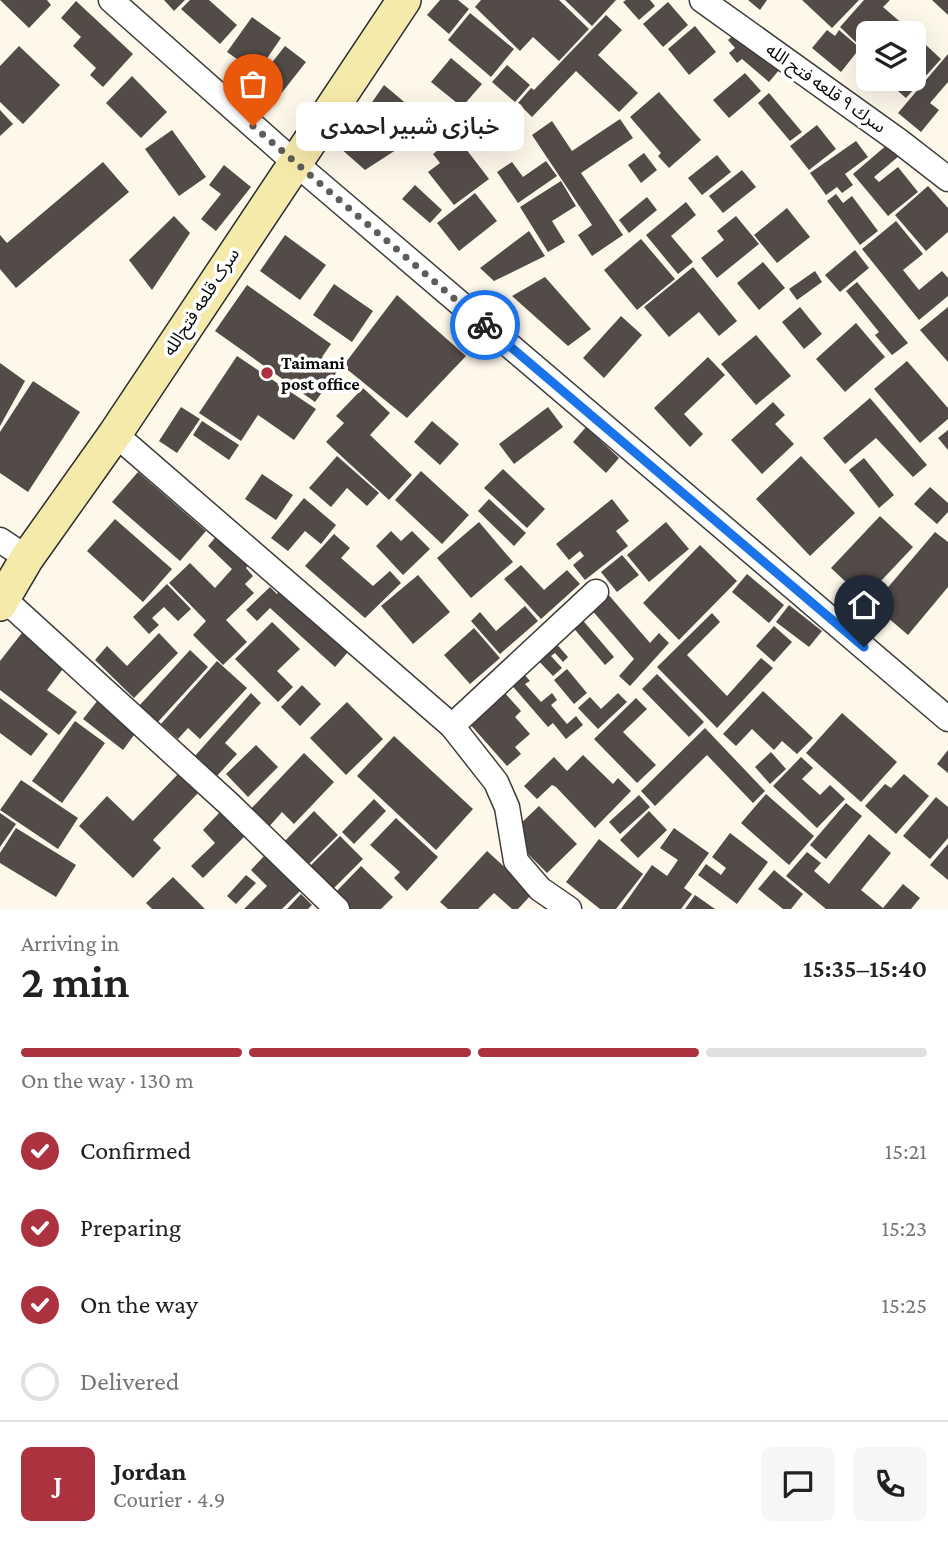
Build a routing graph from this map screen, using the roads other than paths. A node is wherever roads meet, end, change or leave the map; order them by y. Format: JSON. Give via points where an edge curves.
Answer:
{"nodes":[{"id":1,"x":110,"y":0,"type":"edge"},
{"id":2,"x":404,"y":0,"type":"edge"},
{"id":3,"x":702,"y":0,"type":"edge"},
{"id":4,"x":294,"y":162,"type":"junction"},
{"id":5,"x":948,"y":179,"type":"edge"},
{"id":6,"x":115,"y":435,"type":"junction"},
{"id":7,"x":0,"y":540,"type":"edge"},
{"id":8,"x":27,"y":558,"type":"junction"},
{"id":9,"x":596,"y":592,"type":"dead end"},
{"id":10,"x":2,"y":602,"type":"edge"},
{"id":11,"x":948,"y":719,"type":"edge"},
{"id":12,"x":452,"y":726,"type":"junction"},
{"id":13,"x":337,"y":909,"type":"edge"},
{"id":14,"x":569,"y":909,"type":"edge"}],
"edges":[{"from":1,"to":4,"type":"street"},
{"from":2,"to":4,"type":"main road","name":"سرک قلعه فتح‌الله"},
{"from":3,"to":5,"type":"street","name":"سرك ٩ قلعه فتح الله"},
{"from":4,"to":6,"type":"main road","name":"سرک قلعه فتح‌الله"},
{"from":4,"to":11,"type":"street"},
{"from":6,"to":8,"type":"main road","name":"سرک قلعه فتح‌الله"},
{"from":6,"to":12,"type":"street"},
{"from":7,"to":8,"type":"street"},
{"from":8,"to":10,"type":"main road","name":"سرک قلعه فتح‌الله"},
{"from":9,"to":12,"type":"street"},
{"from":10,"to":13,"type":"street","via":[[229,804]]},
{"from":12,"to":14,"type":"street","via":[[496,782],[507,807],[516,861],[540,889]]}]}
